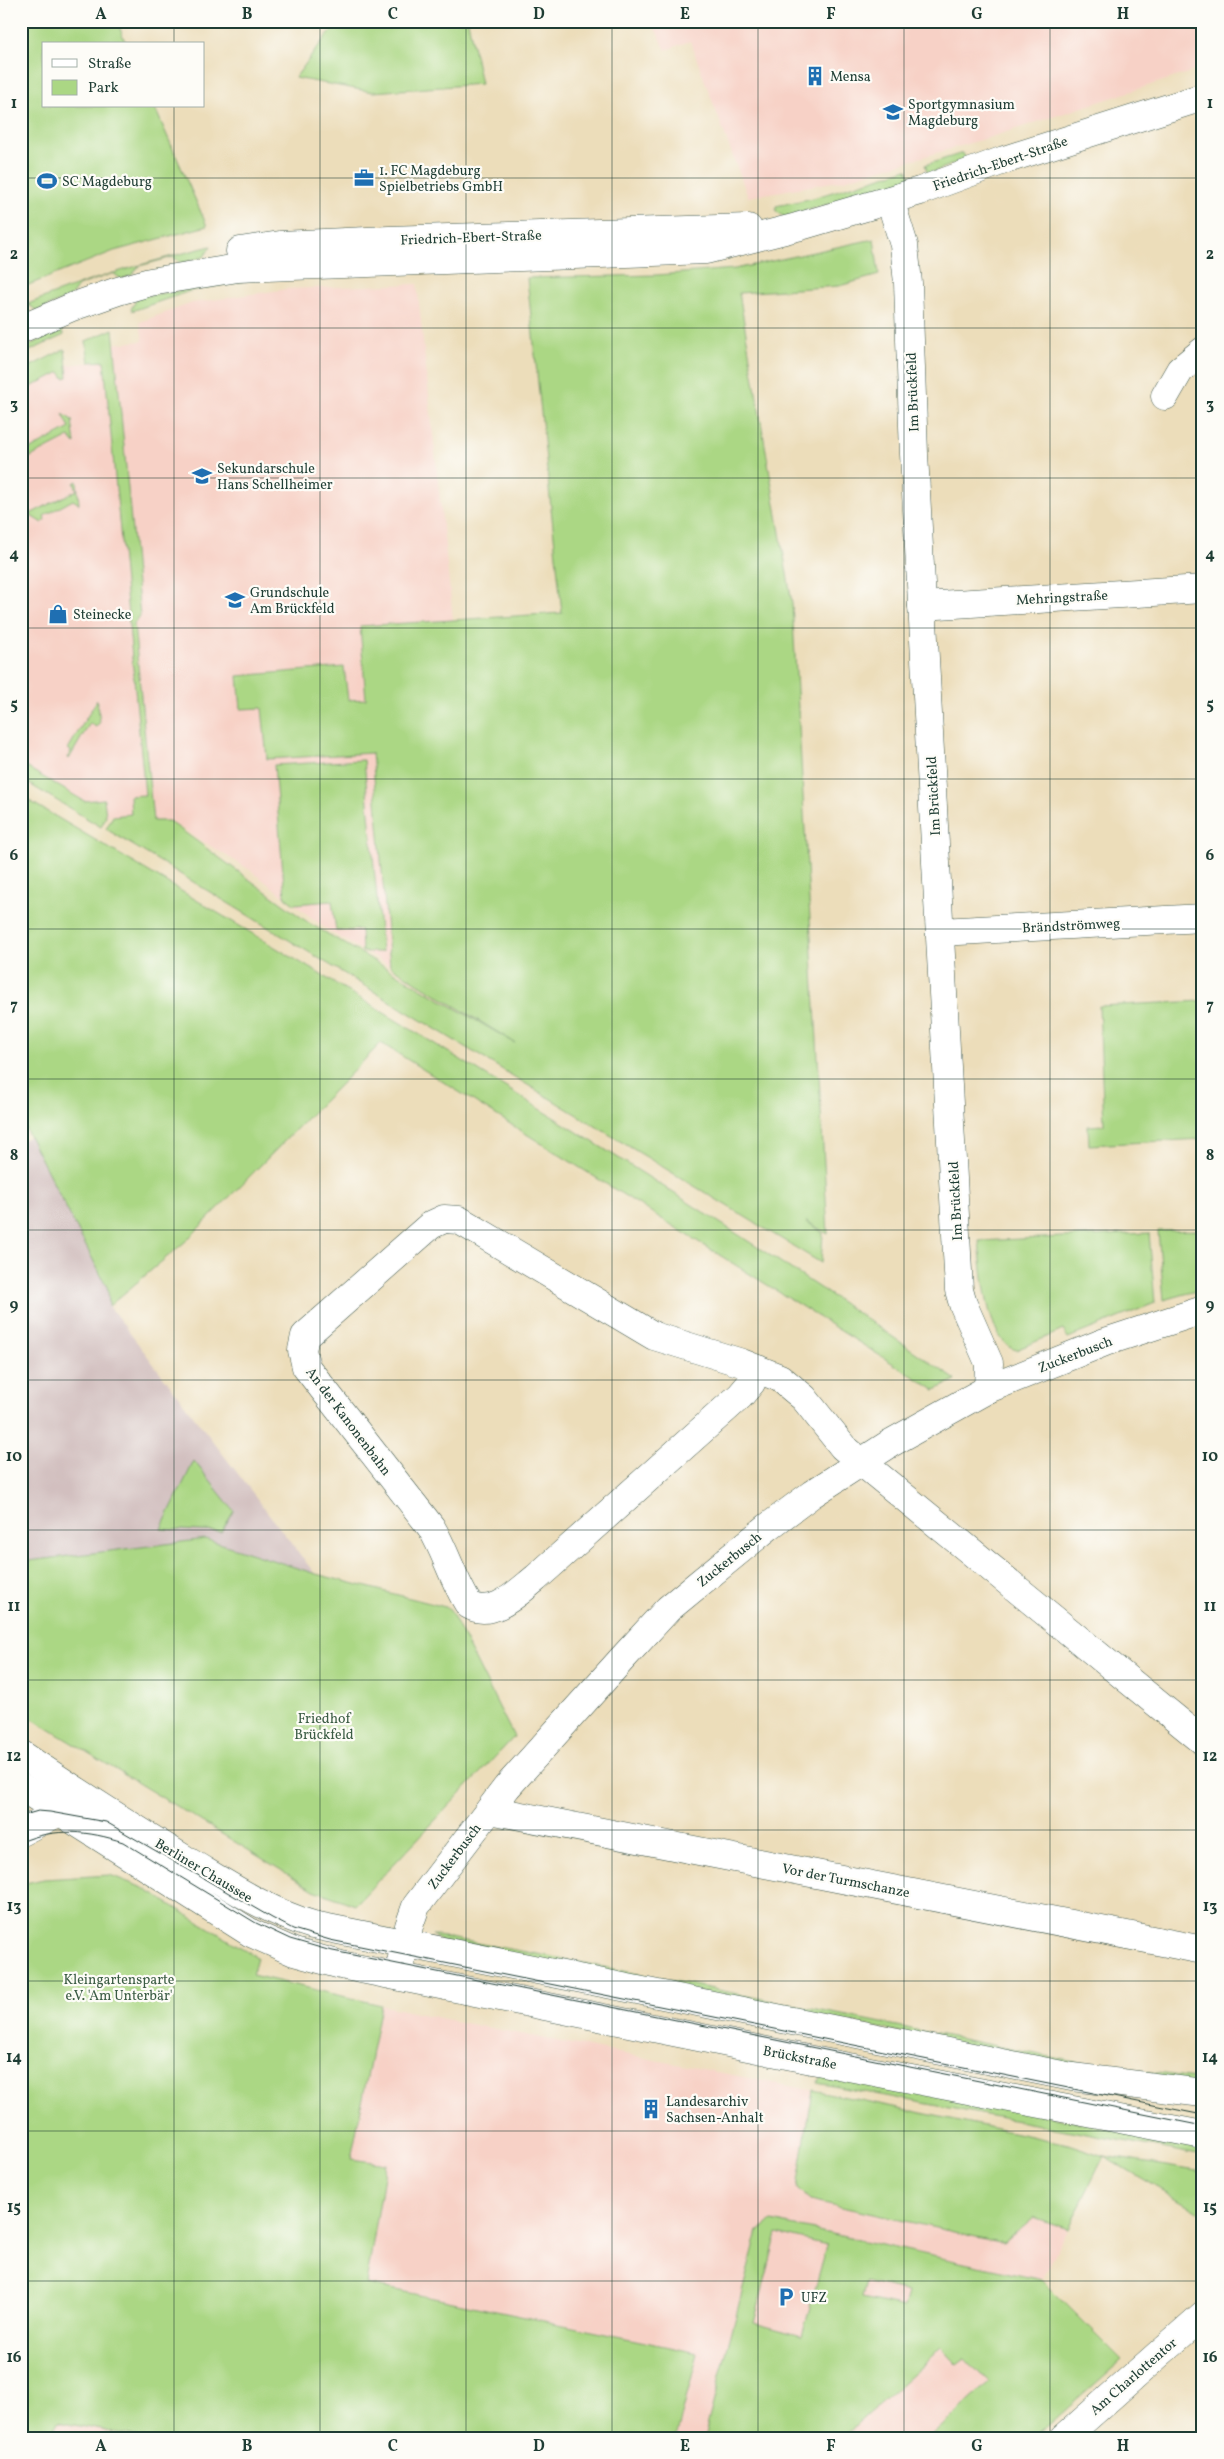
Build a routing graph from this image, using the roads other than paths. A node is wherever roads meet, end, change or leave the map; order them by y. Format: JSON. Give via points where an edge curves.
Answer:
{"nodes":[{"id":1,"x":1203,"y":97,"type":"edge"},
{"id":2,"x":890,"y":200,"type":"junction"},
{"id":3,"x":21,"y":329,"type":"edge"},
{"id":4,"x":1203,"y":351,"type":"edge"},
{"id":5,"x":1165,"y":396,"type":"dead end"},
{"id":6,"x":1203,"y":589,"type":"edge"},
{"id":7,"x":922,"y":606,"type":"junction"},
{"id":8,"x":1203,"y":918,"type":"edge"},
{"id":9,"x":940,"y":932,"type":"junction"},
{"id":10,"x":1203,"y":1310,"type":"edge"},
{"id":11,"x":758,"y":1369,"type":"junction"},
{"id":12,"x":988,"y":1389,"type":"junction"},
{"id":13,"x":861,"y":1462,"type":"junction"},
{"id":14,"x":1203,"y":1741,"type":"edge"},
{"id":15,"x":21,"y":1754,"type":"edge"},
{"id":16,"x":21,"y":1787,"type":"edge"},
{"id":17,"x":78,"y":1792,"type":"junction"},
{"id":18,"x":490,"y":1810,"type":"junction"},
{"id":19,"x":59,"y":1812,"type":"junction"},
{"id":20,"x":21,"y":1832,"type":"edge"},
{"id":21,"x":405,"y":1944,"type":"junction"},
{"id":22,"x":1203,"y":1950,"type":"edge"},
{"id":23,"x":398,"y":1976,"type":"junction"},
{"id":24,"x":1203,"y":2093,"type":"edge"},
{"id":25,"x":1203,"y":2135,"type":"edge"},
{"id":26,"x":1203,"y":2315,"type":"edge"},
{"id":27,"x":1064,"y":2438,"type":"edge"}],
"edges":[{"from":1,"to":2,"type":"street","name":"Friedrich-Ebert-Straße"},
{"from":2,"to":3,"type":"street","name":"Friedrich-Ebert-Straße","via":[[797,227],[280,246],[234,252],[192,263],[150,282],[72,307]]},
{"from":2,"to":7,"type":"street","name":"Im Brückfeld","via":[[904,245],[908,283]]},
{"from":4,"to":5,"type":"street","via":[[1180,370]]},
{"from":6,"to":7,"type":"street","name":"Mehringstraße"},
{"from":7,"to":9,"type":"street","name":"Im Brückfeld"},
{"from":8,"to":9,"type":"street","name":"Brändströmweg"},
{"from":9,"to":12,"type":"street","name":"Im Brückfeld","via":[[959,1290],[989,1364]]},
{"from":10,"to":12,"type":"street","name":"Zuckerbusch","via":[[1105,1342]]},
{"from":11,"to":11,"type":"street","name":"An der Kanonenbahn","via":[[654,1336],[452,1218],[431,1225],[404,1248],[305,1336],[302,1350],[306,1367],[431,1527],[469,1605],[485,1610],[500,1605],[550,1565],[740,1396]]},
{"from":11,"to":13,"type":"street","name":"An der Kanonenbahn","via":[[789,1384]]},
{"from":12,"to":13,"type":"street","name":"Zuckerbusch","via":[[922,1424]]},
{"from":13,"to":14,"type":"street"},
{"from":13,"to":18,"type":"street","name":"Zuckerbusch","via":[[768,1527],[668,1609]]},
{"from":15,"to":17,"type":"street","name":"Berliner Chaussee"},
{"from":16,"to":19,"type":"street","name":"Berliner Chaussee"},
{"from":17,"to":19,"type":"street"},
{"from":17,"to":21,"type":"street","name":"Berliner Chaussee","via":[[272,1910],[313,1925]]},
{"from":18,"to":21,"type":"street","name":"Zuckerbusch","via":[[416,1906]]},
{"from":18,"to":22,"type":"street","name":"Vor der Turmschanze"},
{"from":19,"to":20,"type":"street"},
{"from":19,"to":23,"type":"street","name":"Berliner Chaussee","via":[[262,1939],[316,1958]]},
{"from":21,"to":23,"type":"street","name":"Zuckerbusch"},
{"from":21,"to":24,"type":"street","via":[[1072,2078]]},
{"from":23,"to":25,"type":"street","name":"Brückstraße"},
{"from":26,"to":27,"type":"street","name":"Am Charlottentor"}]}
